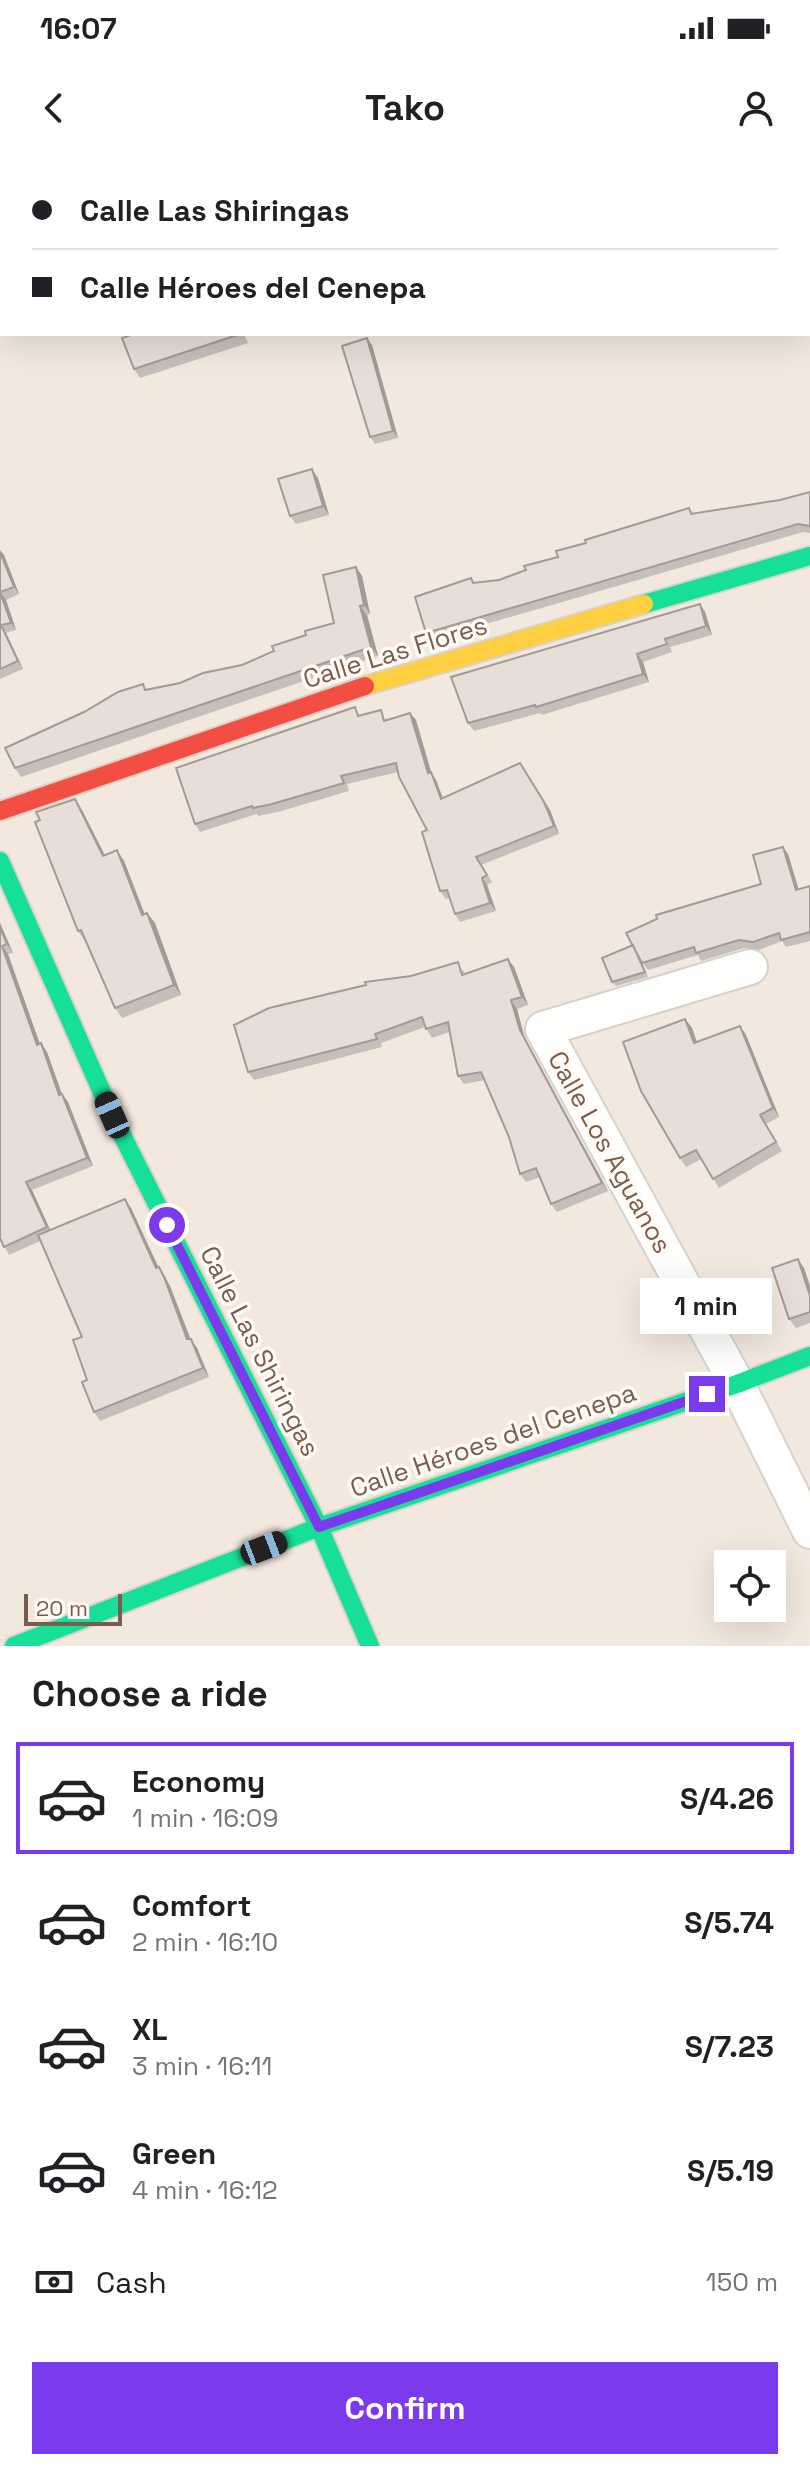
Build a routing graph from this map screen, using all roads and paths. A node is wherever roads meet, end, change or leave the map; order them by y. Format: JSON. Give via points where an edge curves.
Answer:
{"nodes":[{"id":1,"x":810,"y":556,"type":"edge"},
{"id":2,"x":0,"y":811,"type":"edge"},
{"id":3,"x":0,"y":861,"type":"edge"},
{"id":4,"x":750,"y":967,"type":"dead end"},
{"id":5,"x":810,"y":1356,"type":"edge"},
{"id":6,"x":737,"y":1384,"type":"junction"},
{"id":7,"x":319,"y":1527,"type":"junction"},
{"id":8,"x":810,"y":1531,"type":"edge"},
{"id":9,"x":14,"y":1646,"type":"edge"},
{"id":10,"x":370,"y":1646,"type":"edge"}],
"edges":[{"from":1,"to":2,"type":"street","name":"Calle Las Flores","via":[[387,679]]},
{"from":3,"to":7,"type":"street","name":"Calle Las Shiringas","via":[[112,1115]]},
{"from":4,"to":6,"type":"street","name":"Calle Los Aguanos","via":[[543,1029]]},
{"from":5,"to":6,"type":"street","name":"Calle Héroes del Cenepa"},
{"from":6,"to":7,"type":"street","name":"Calle Héroes del Cenepa"},
{"from":6,"to":8,"type":"street","name":"Calle Los Aguanos"},
{"from":7,"to":9,"type":"street","name":"Calle Héroes del Cenepa"},
{"from":7,"to":10,"type":"street","name":"Calle Las Shiringas"}]}
